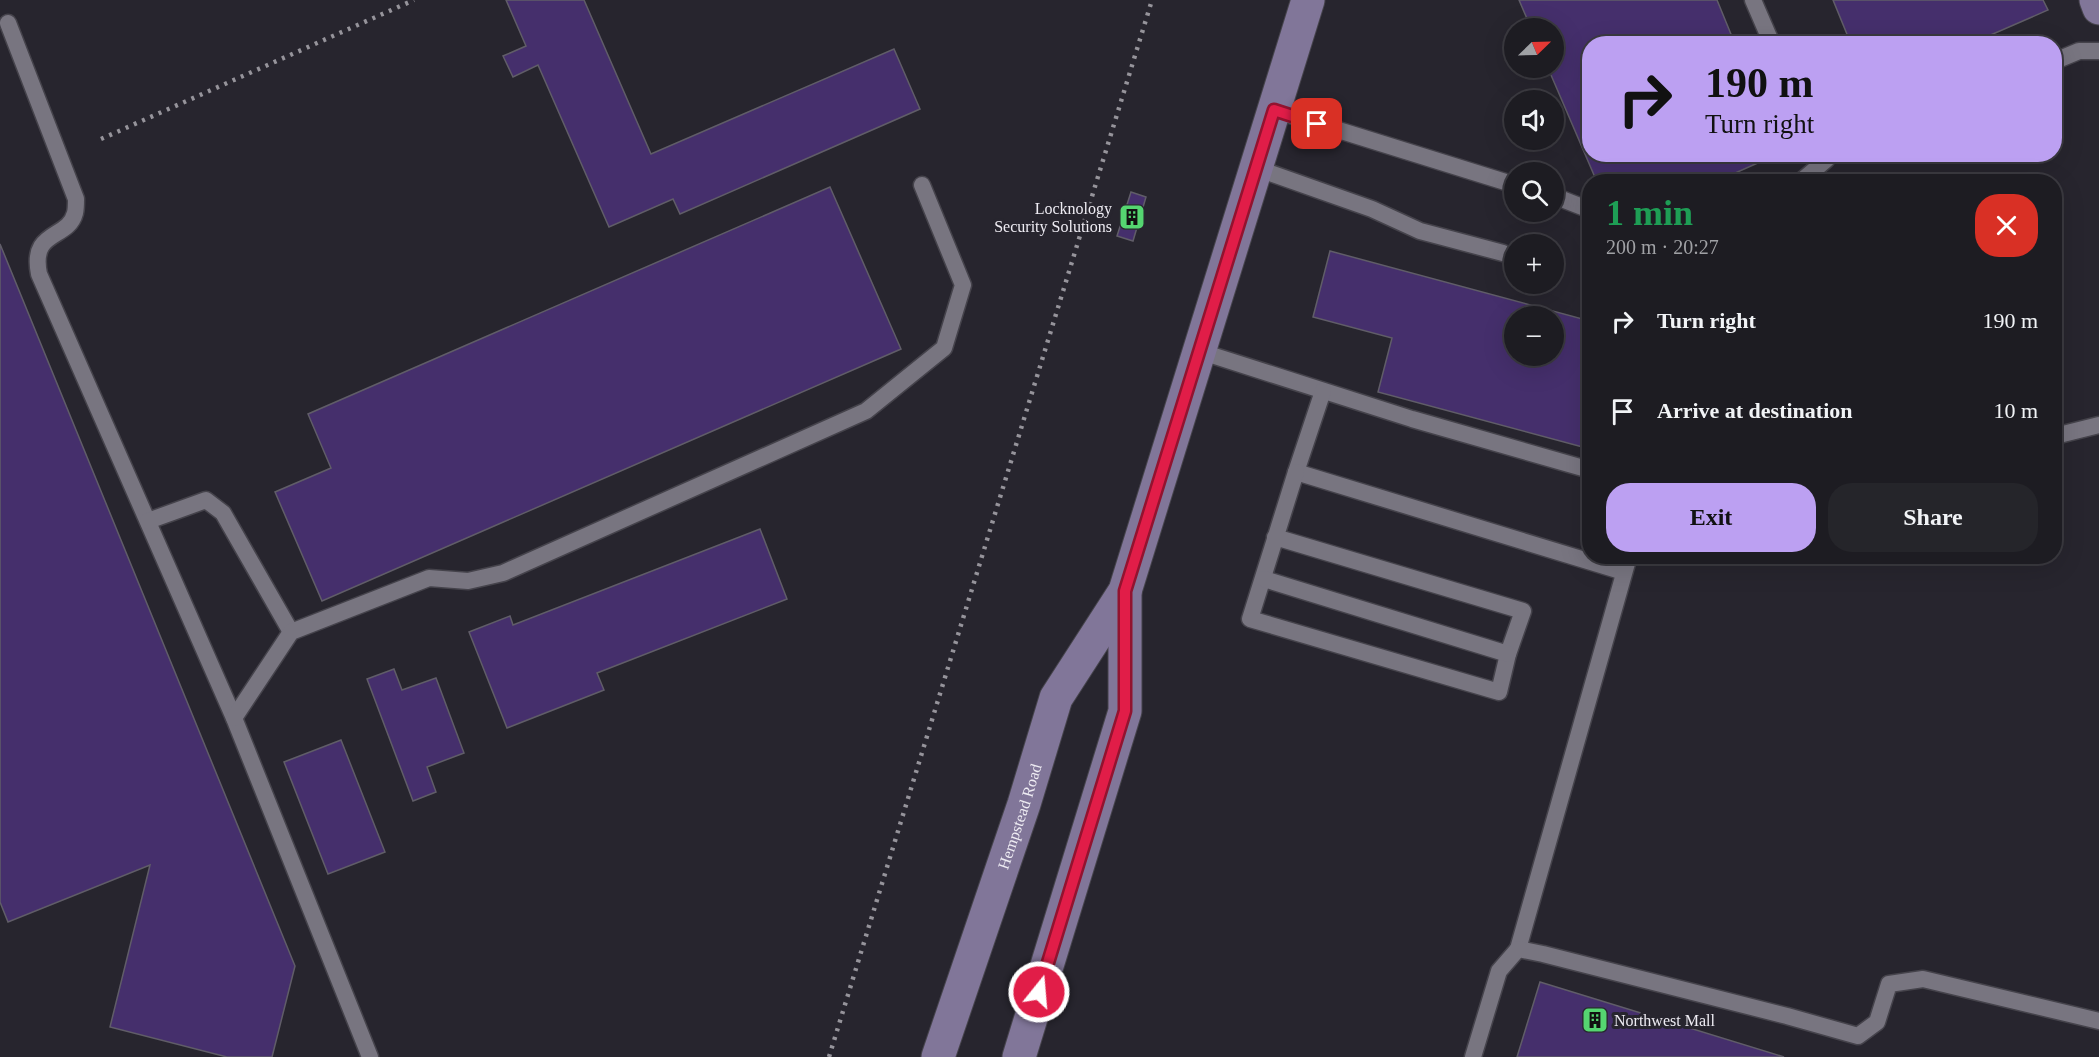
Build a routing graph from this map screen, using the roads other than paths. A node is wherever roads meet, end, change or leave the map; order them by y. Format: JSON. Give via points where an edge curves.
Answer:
{"nodes":[{"id":1,"x":1308,"y":0,"type":"edge"},
{"id":2,"x":1753,"y":0,"type":"edge"},
{"id":3,"x":2096,"y":0,"type":"edge"},
{"id":4,"x":2099,"y":8,"type":"edge"},
{"id":5,"x":8,"y":23,"type":"dead end"},
{"id":6,"x":1769,"y":36,"type":"edge"},
{"id":7,"x":2099,"y":51,"type":"edge"},
{"id":8,"x":2062,"y":58,"type":"edge"},
{"id":9,"x":1274,"y":110,"type":"junction"},
{"id":10,"x":1819,"y":162,"type":"edge"},
{"id":11,"x":1256,"y":168,"type":"junction"},
{"id":12,"x":1808,"y":174,"type":"edge"},
{"id":13,"x":1504,"y":181,"type":"edge"},
{"id":14,"x":922,"y":185,"type":"dead end"},
{"id":15,"x":1564,"y":200,"type":"edge"},
{"id":16,"x":1582,"y":207,"type":"edge"},
{"id":17,"x":1503,"y":252,"type":"dead end"},
{"id":18,"x":1199,"y":351,"type":"junction"},
{"id":19,"x":1323,"y":391,"type":"junction"},
{"id":20,"x":2099,"y":425,"type":"edge"},
{"id":21,"x":2062,"y":434,"type":"edge"},
{"id":22,"x":1582,"y":468,"type":"edge"},
{"id":23,"x":1296,"y":472,"type":"junction"},
{"id":24,"x":148,"y":521,"type":"junction"},
{"id":25,"x":1275,"y":537,"type":"junction"},
{"id":26,"x":1582,"y":552,"type":"edge"},
{"id":27,"x":1626,"y":564,"type":"edge"},
{"id":28,"x":1264,"y":579,"type":"junction"},
{"id":29,"x":1125,"y":591,"type":"junction"},
{"id":30,"x":291,"y":632,"type":"junction"},
{"id":31,"x":1508,"y":654,"type":"junction"},
{"id":32,"x":234,"y":718,"type":"junction"},
{"id":33,"x":1518,"y":949,"type":"junction"},
{"id":34,"x":2099,"y":1021,"type":"edge"},
{"id":35,"x":370,"y":1057,"type":"edge"},
{"id":36,"x":938,"y":1057,"type":"edge"},
{"id":37,"x":1019,"y":1057,"type":"edge"},
{"id":38,"x":1473,"y":1057,"type":"edge"}],
"edges":[{"from":1,"to":9,"type":"main road","name":"Hempstead Road"},
{"from":2,"to":6,"type":"lane"},
{"from":3,"to":4,"type":"main road"},
{"from":5,"to":24,"type":"lane","via":[[76,199],[75,214],[68,225],[46,239],[40,250],[36,262],[39,274]]},
{"from":7,"to":8,"type":"lane","via":[[2079,51]]},
{"from":9,"to":11,"type":"main road","name":"Hempstead Road"},
{"from":9,"to":13,"type":"lane"},
{"from":10,"to":12,"type":"lane"},
{"from":11,"to":17,"type":"lane","via":[[1372,209],[1420,231]]},
{"from":11,"to":18,"type":"main road","name":"Hempstead Road"},
{"from":14,"to":30,"type":"lane","via":[[963,285],[944,348],[866,411],[503,573],[468,581],[429,578]]},
{"from":15,"to":16,"type":"lane"},
{"from":18,"to":19,"type":"lane"},
{"from":18,"to":29,"type":"main road","name":"Hempstead Road"},
{"from":19,"to":22,"type":"lane"},
{"from":19,"to":23,"type":"lane"},
{"from":20,"to":21,"type":"lane"},
{"from":23,"to":25,"type":"lane"},
{"from":23,"to":26,"type":"lane"},
{"from":24,"to":30,"type":"lane","via":[[206,500],[223,513]]},
{"from":24,"to":32,"type":"lane"},
{"from":25,"to":28,"type":"lane"},
{"from":25,"to":31,"type":"lane","via":[[1523,611]]},
{"from":27,"to":33,"type":"lane"},
{"from":28,"to":31,"type":"lane"},
{"from":28,"to":31,"type":"lane","via":[[1250,619],[1499,692]]},
{"from":29,"to":36,"type":"main road","name":"Hempstead Road","via":[[1056,699]]},
{"from":29,"to":37,"type":"main road","name":"Hempstead Road","via":[[1125,711]]},
{"from":30,"to":32,"type":"lane"},
{"from":32,"to":35,"type":"lane"},
{"from":33,"to":34,"type":"lane","via":[[1858,1036],[1877,1022],[1889,984],[1923,979]]},
{"from":33,"to":38,"type":"lane","via":[[1499,971]]}]}
